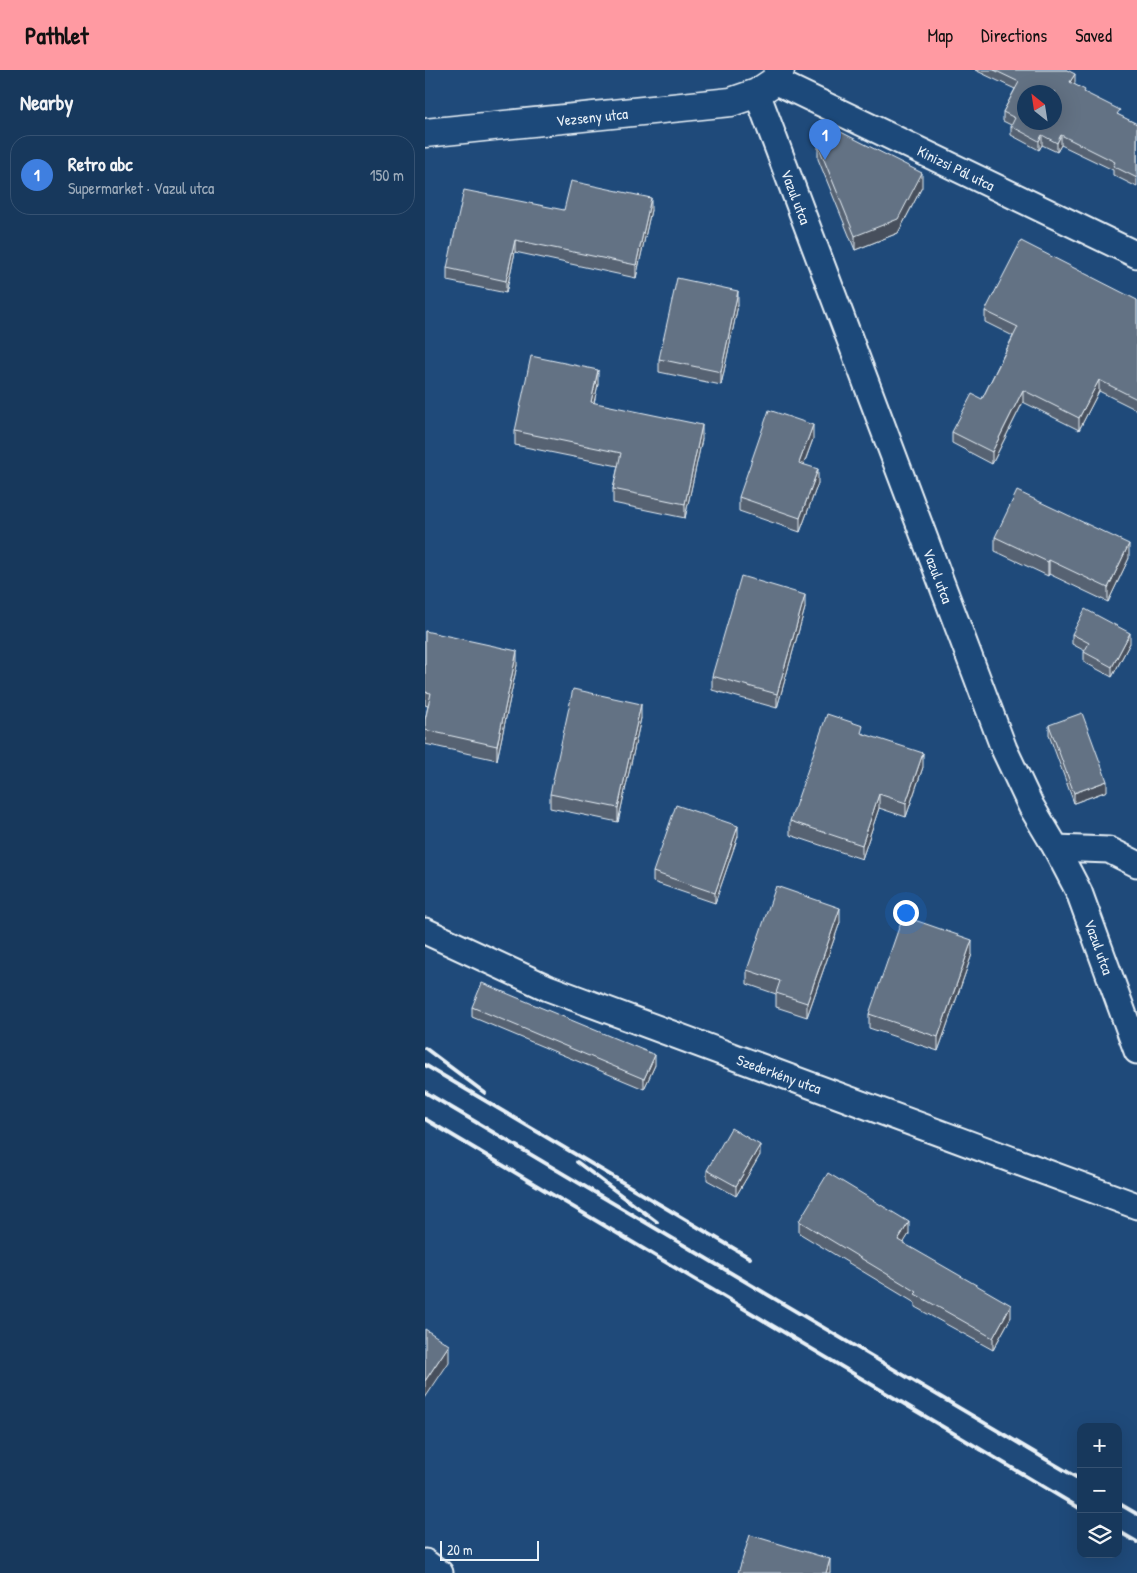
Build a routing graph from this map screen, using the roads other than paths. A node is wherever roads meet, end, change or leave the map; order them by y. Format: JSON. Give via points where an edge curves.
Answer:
{"nodes":[{"id":1,"x":771,"y":81,"type":"edge"},
{"id":2,"x":425,"y":134,"type":"edge"},
{"id":3,"x":1137,"y":255,"type":"edge"},
{"id":4,"x":1056,"y":848,"type":"junction"},
{"id":5,"x":1137,"y":864,"type":"edge"},
{"id":6,"x":425,"y":931,"type":"edge"},
{"id":7,"x":1137,"y":1051,"type":"edge"},
{"id":8,"x":1137,"y":1206,"type":"edge"},
{"id":9,"x":425,"y":1562,"type":"edge"},
{"id":10,"x":440,"y":1573,"type":"edge"}],
"edges":[{"from":1,"to":2,"type":"street","name":"Vezseny utca","via":[[731,102]]},
{"from":1,"to":3,"type":"street","name":"Kinizsi Pál utca"},
{"from":1,"to":4,"type":"street","name":"Vazul utca","via":[[1003,749]]},
{"from":4,"to":5,"type":"street","via":[[1109,850]]},
{"from":4,"to":7,"type":"street","name":"Vazul utca","via":[[1079,892]]},
{"from":6,"to":8,"type":"street","name":"Szederkény utca","via":[[548,988]]},
{"from":9,"to":10,"type":"street"}]}
